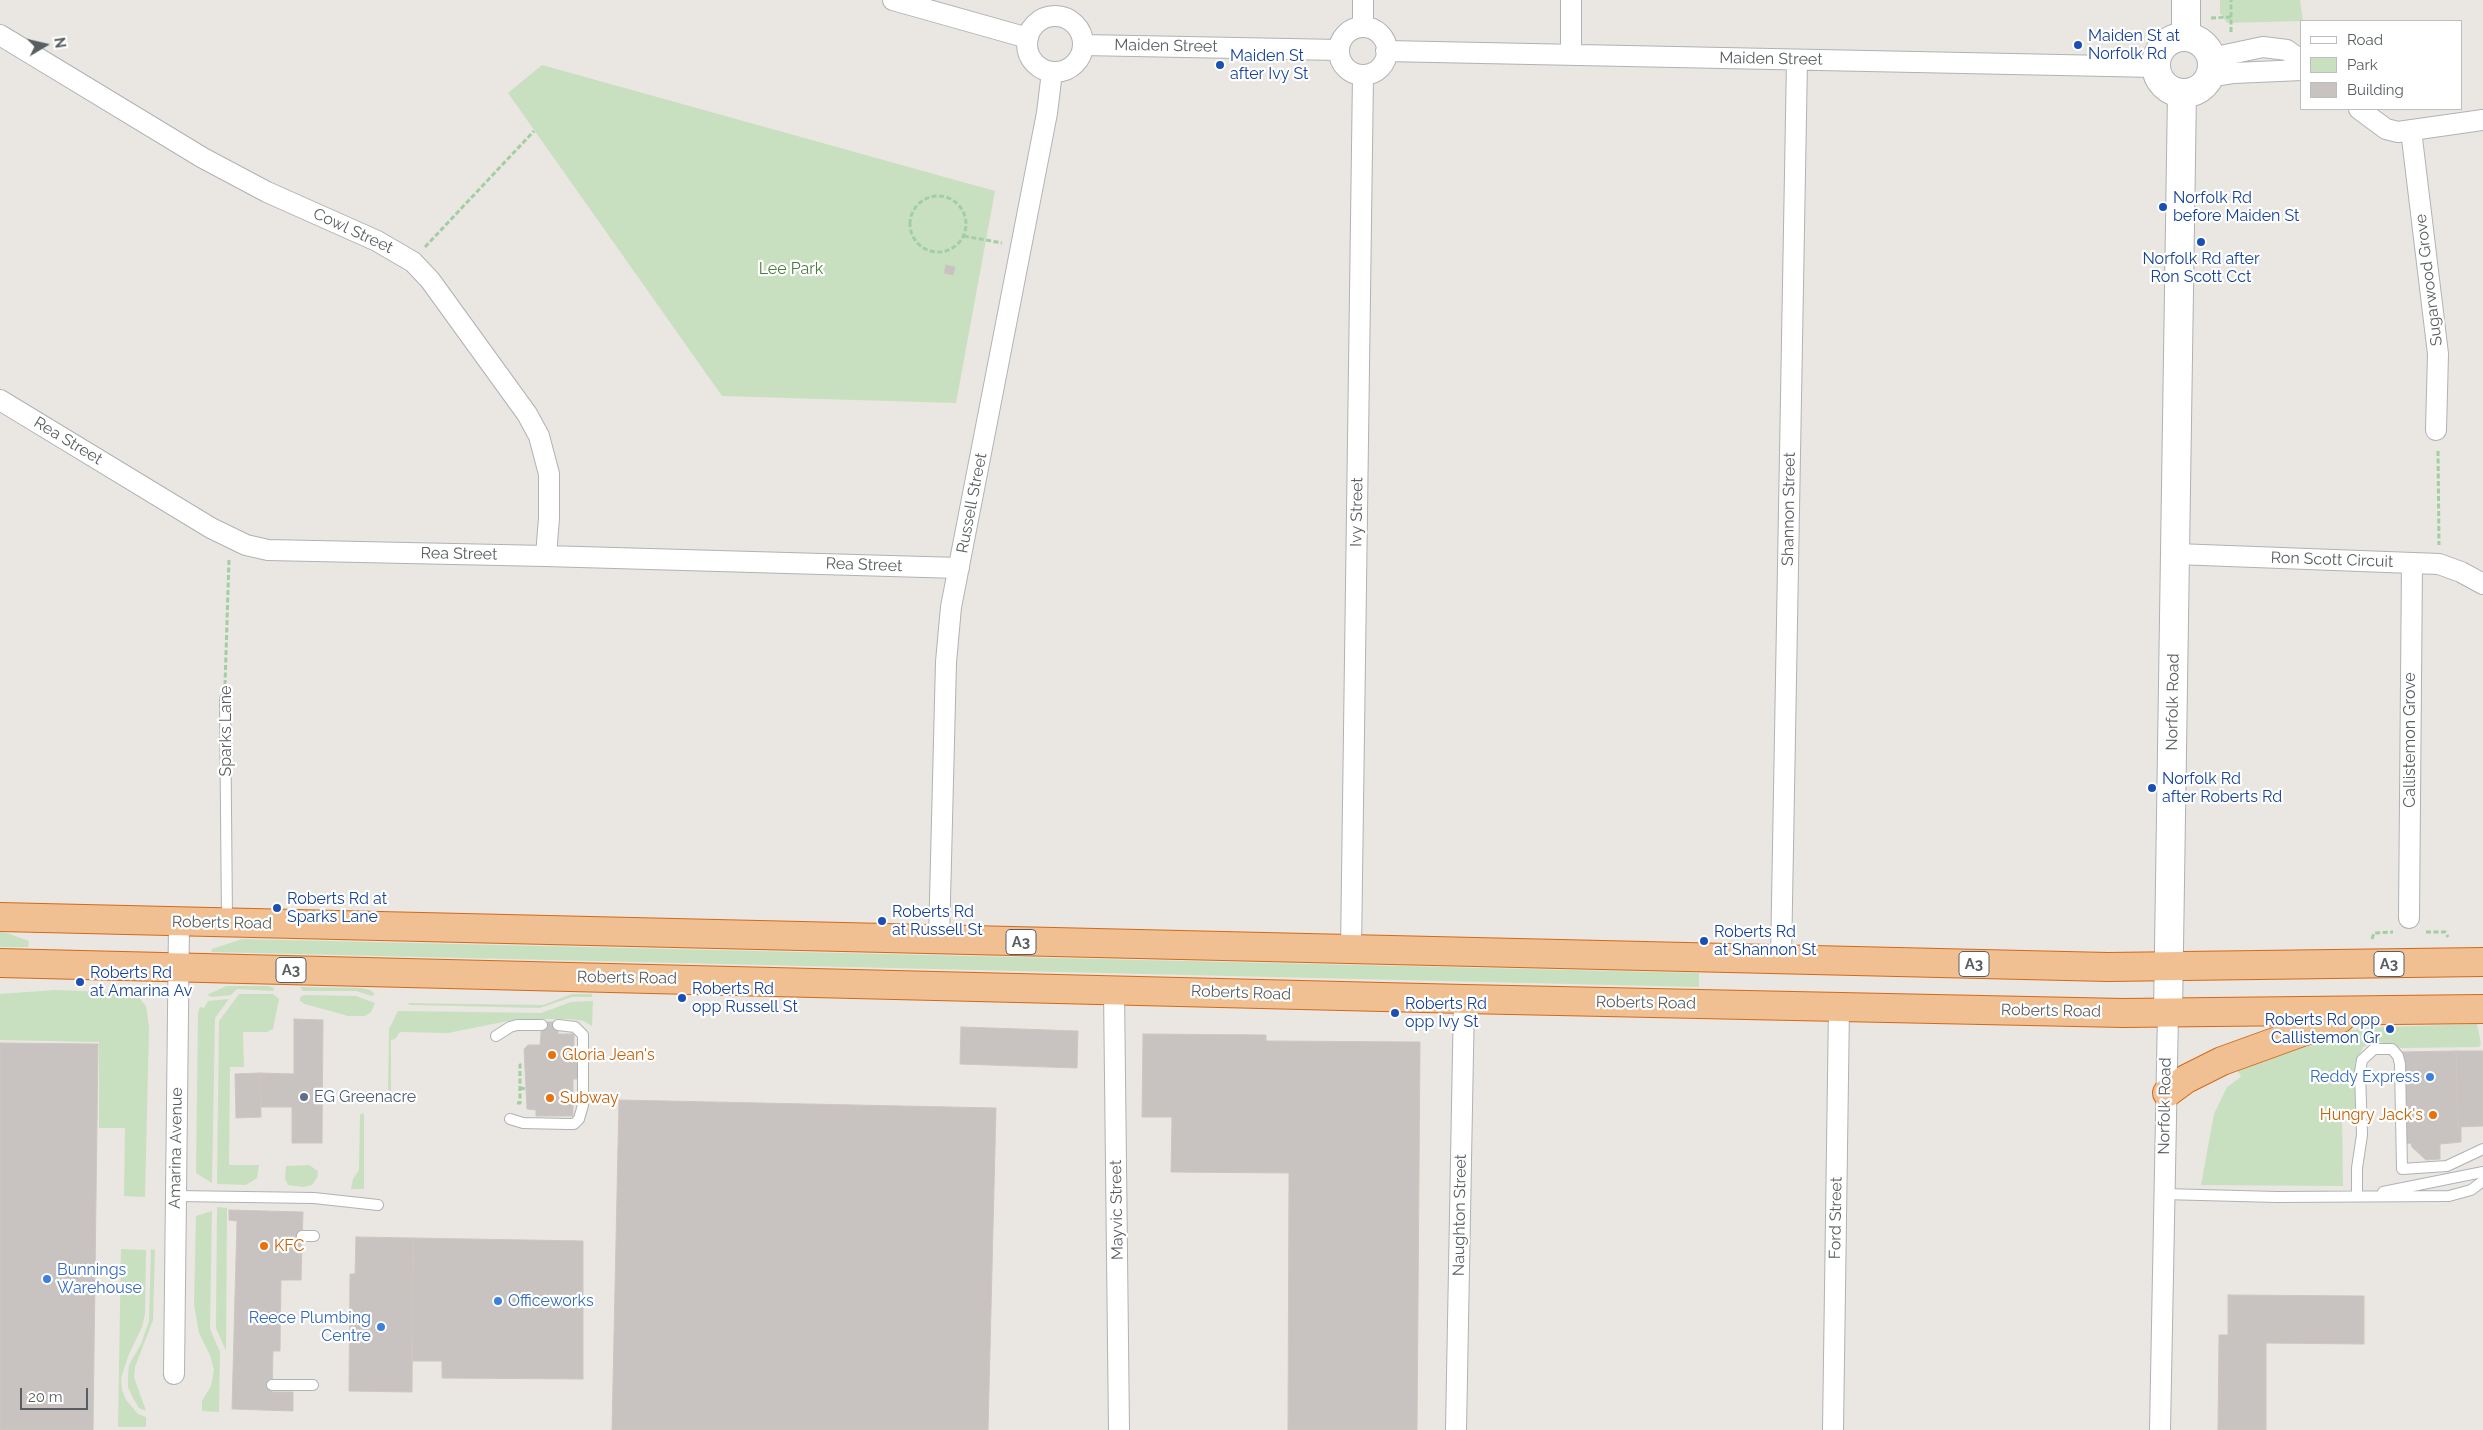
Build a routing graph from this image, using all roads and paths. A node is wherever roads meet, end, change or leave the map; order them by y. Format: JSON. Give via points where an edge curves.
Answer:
{"nodes":[{"id":1,"x":893,"y":0,"type":"edge"},
{"id":2,"x":1363,"y":0,"type":"edge"},
{"id":3,"x":1571,"y":0,"type":"edge"},
{"id":4,"x":2186,"y":0,"type":"edge"},
{"id":5,"x":2231,"y":0,"type":"edge"},
{"id":6,"x":1062,"y":8,"type":"edge"},
{"id":7,"x":2231,"y":17,"type":"junction"},
{"id":8,"x":2208,"y":18,"type":"dead end"},
{"id":9,"x":1363,"y":27,"type":"junction"},
{"id":10,"x":0,"y":35,"type":"edge"},
{"id":11,"x":2186,"y":37,"type":"junction"},
{"id":12,"x":1028,"y":38,"type":"junction"},
{"id":13,"x":2230,"y":38,"type":"dead end"},
{"id":14,"x":1083,"y":44,"type":"junction"},
{"id":15,"x":1339,"y":50,"type":"junction"},
{"id":16,"x":1386,"y":51,"type":"junction"},
{"id":17,"x":1571,"y":55,"type":"junction"},
{"id":18,"x":1797,"y":60,"type":"junction"},
{"id":19,"x":2300,"y":60,"type":"edge"},
{"id":20,"x":2156,"y":67,"type":"junction"},
{"id":21,"x":2210,"y":68,"type":"junction"},
{"id":22,"x":2300,"y":70,"type":"edge"},
{"id":23,"x":1052,"y":72,"type":"junction"},
{"id":24,"x":1363,"y":75,"type":"junction"},
{"id":25,"x":2182,"y":93,"type":"junction"},
{"id":26,"x":2360,"y":110,"type":"edge"},
{"id":27,"x":2483,"y":120,"type":"edge"},
{"id":28,"x":2411,"y":130,"type":"junction"},
{"id":29,"x":534,"y":131,"type":"dead end"},
{"id":30,"x":964,"y":236,"type":"junction"},
{"id":31,"x":1022,"y":246,"type":"junction"},
{"id":32,"x":413,"y":262,"type":"junction"},
{"id":33,"x":0,"y":400,"type":"edge"},
{"id":34,"x":2436,"y":430,"type":"joint"},
{"id":35,"x":231,"y":538,"type":"junction"},
{"id":36,"x":2176,"y":554,"type":"junction"},
{"id":37,"x":546,"y":556,"type":"junction"},
{"id":38,"x":2412,"y":563,"type":"junction"},
{"id":39,"x":2439,"y":564,"type":"junction"},
{"id":40,"x":959,"y":568,"type":"junction"},
{"id":41,"x":2483,"y":584,"type":"edge"},
{"id":42,"x":225,"y":699,"type":"joint"},
{"id":43,"x":0,"y":917,"type":"edge"},
{"id":44,"x":2409,"y":918,"type":"dead end"},
{"id":45,"x":179,"y":923,"type":"junction"},
{"id":46,"x":227,"y":923,"type":"junction"},
{"id":47,"x":939,"y":939,"type":"junction"},
{"id":48,"x":1351,"y":950,"type":"junction"},
{"id":49,"x":1781,"y":959,"type":"junction"},
{"id":50,"x":2483,"y":962,"type":"edge"},
{"id":51,"x":0,"y":963,"type":"edge"},
{"id":52,"x":2168,"y":966,"type":"junction"},
{"id":53,"x":179,"y":967,"type":"junction"},
{"id":54,"x":1114,"y":989,"type":"junction"},
{"id":55,"x":1464,"y":999,"type":"junction"},
{"id":56,"x":1839,"y":1007,"type":"junction"},
{"id":57,"x":2483,"y":1009,"type":"edge"},
{"id":58,"x":2362,"y":1011,"type":"junction"},
{"id":59,"x":2168,"y":1013,"type":"junction"},
{"id":60,"x":542,"y":1025,"type":"dead end"},
{"id":61,"x":558,"y":1025,"type":"dead end"},
{"id":62,"x":496,"y":1036,"type":"dead end"},
{"id":63,"x":524,"y":1065,"type":"dead end"},
{"id":64,"x":520,"y":1088,"type":"junction"},
{"id":65,"x":527,"y":1089,"type":"dead end"},
{"id":66,"x":2167,"y":1093,"type":"junction"},
{"id":67,"x":510,"y":1102,"type":"dead end"},
{"id":68,"x":510,"y":1119,"type":"dead end"},
{"id":69,"x":2483,"y":1149,"type":"edge"},
{"id":70,"x":2483,"y":1172,"type":"edge"},
{"id":71,"x":2483,"y":1182,"type":"edge"},
{"id":72,"x":2164,"y":1194,"type":"junction"},
{"id":73,"x":176,"y":1196,"type":"junction"},
{"id":74,"x":2357,"y":1196,"type":"junction"},
{"id":75,"x":378,"y":1205,"type":"dead end"},
{"id":76,"x":302,"y":1236,"type":"dead end"},
{"id":77,"x":314,"y":1236,"type":"dead end"},
{"id":78,"x":174,"y":1374,"type":"dead end"},
{"id":79,"x":272,"y":1385,"type":"dead end"},
{"id":80,"x":314,"y":1385,"type":"dead end"},
{"id":81,"x":1119,"y":1430,"type":"edge"},
{"id":82,"x":1456,"y":1430,"type":"edge"},
{"id":83,"x":1833,"y":1430,"type":"edge"},
{"id":84,"x":2160,"y":1430,"type":"edge"}],
"edges":[{"from":1,"to":12,"type":"street"},
{"from":2,"to":9,"type":"street"},
{"from":3,"to":17,"type":"street"},
{"from":4,"to":11,"type":"street"},
{"from":5,"to":7,"type":"path"},
{"from":6,"to":12,"type":"street","via":[[1040,20]]},
{"from":6,"to":14,"type":"street","via":[[1076,25]]},
{"from":7,"to":8,"type":"path"},
{"from":7,"to":13,"type":"path"},
{"from":9,"to":15,"type":"street","via":[[1349,31]]},
{"from":9,"to":16,"type":"street","via":[[1377,32]]},
{"from":10,"to":32,"type":"street","name":"Cowl Street","via":[[203,158],[267,192],[377,241]]},
{"from":11,"to":20,"type":"street","via":[[2176,38],[2161,49]]},
{"from":11,"to":21,"type":"street","via":[[2202,44]]},
{"from":12,"to":23,"type":"street","via":[[1028,52],[1033,60],[1039,67]]},
{"from":14,"to":15,"type":"street","name":"Maiden Street"},
{"from":14,"to":23,"type":"street","via":[[1081,56],[1074,65],[1064,71]]},
{"from":15,"to":24,"type":"street","via":[[1343,65],[1355,74]]},
{"from":16,"to":17,"type":"street","name":"Maiden Street"},
{"from":16,"to":24,"type":"street","via":[[1377,70]]},
{"from":17,"to":18,"type":"street","name":"Maiden Street"},
{"from":18,"to":20,"type":"street","name":"Maiden Street"},
{"from":18,"to":49,"type":"street","name":"Shannon Street"},
{"from":19,"to":21,"type":"street","via":[[2287,50],[2263,47]]},
{"from":20,"to":25,"type":"street","via":[[2168,88]]},
{"from":21,"to":22,"type":"street","via":[[2234,73]]},
{"from":21,"to":25,"type":"street","via":[[2206,83],[2195,91]]},
{"from":23,"to":31,"type":"street","name":"Russell Street","via":[[1048,113]]},
{"from":24,"to":48,"type":"street","name":"Ivy Street"},
{"from":25,"to":36,"type":"street","name":"Norfolk Road"},
{"from":26,"to":28,"type":"street","via":[[2386,129],[2398,132]]},
{"from":27,"to":28,"type":"street"},
{"from":28,"to":34,"type":"street","name":"Sugarwood Grove","via":[[2438,354]]},
{"from":29,"to":32,"type":"path","via":[[435,234]]},
{"from":30,"to":30,"type":"path","via":[[958,244],[941,253],[922,248],[911,232],[912,214],[923,200],[949,198],[962,210],[966,227]]},
{"from":30,"to":31,"type":"path"},
{"from":31,"to":40,"type":"street","name":"Russell Street"},
{"from":32,"to":37,"type":"street","name":"Cowl Street","via":[[430,280],[527,414],[539,436],[549,474]]},
{"from":33,"to":35,"type":"street","name":"Rea Street"},
{"from":34,"to":39,"type":"path"},
{"from":35,"to":37,"type":"street","name":"Rea Street","via":[[246,546],[268,550]]},
{"from":35,"to":42,"type":"path","name":"Sparks Lane"},
{"from":36,"to":38,"type":"street","name":"Ron Scott Circuit"},
{"from":36,"to":52,"type":"street","name":"Norfolk Road"},
{"from":37,"to":40,"type":"street","name":"Rea Street"},
{"from":38,"to":39,"type":"street","name":"Ron Scott Circuit"},
{"from":38,"to":44,"type":"street","name":"Callistemon Grove"},
{"from":39,"to":41,"type":"street","name":"Ron Scott Circuit"},
{"from":40,"to":47,"type":"street","name":"Russell Street","via":[[951,607],[946,662]]},
{"from":42,"to":46,"type":"lane","name":"Sparks Lane"},
{"from":43,"to":45,"type":"highway","name":"Roberts Road","number":"A3"},
{"from":45,"to":46,"type":"highway","name":"Roberts Road","number":"A3"},
{"from":45,"to":53,"type":"street","name":"Amarina Avenue"},
{"from":46,"to":47,"type":"highway","name":"Roberts Road","number":"A3"},
{"from":47,"to":48,"type":"highway","name":"Roberts Road","number":"A3"},
{"from":48,"to":49,"type":"highway","name":"Roberts Road","number":"A3"},
{"from":49,"to":52,"type":"highway","name":"Roberts Road","number":"A3"},
{"from":50,"to":52,"type":"highway","name":"Roberts Road","number":"A3"},
{"from":51,"to":53,"type":"highway","name":"Roberts Road","number":"A3"},
{"from":52,"to":59,"type":"street","name":"Norfolk Road"},
{"from":53,"to":54,"type":"highway","name":"Roberts Road","number":"A3"},
{"from":53,"to":73,"type":"street","name":"Amarina Avenue"},
{"from":54,"to":55,"type":"highway","name":"Roberts Road","number":"A3"},
{"from":54,"to":81,"type":"street","name":"Mayvic Street"},
{"from":55,"to":56,"type":"highway","name":"Roberts Road","number":"A3"},
{"from":55,"to":82,"type":"street","name":"Naughton Street"},
{"from":56,"to":59,"type":"highway","name":"Roberts Road","number":"A3"},
{"from":56,"to":83,"type":"street","name":"Ford Street"},
{"from":57,"to":58,"type":"highway","name":"Roberts Road","number":"A3"},
{"from":58,"to":59,"type":"highway","name":"Roberts Road","number":"A3"},
{"from":58,"to":66,"type":"highway","via":[[2222,1062],[2186,1079]]},
{"from":59,"to":66,"type":"street","name":"Norfolk Road"},
{"from":60,"to":62,"type":"lane","via":[[517,1025]]},
{"from":61,"to":68,"type":"lane","via":[[574,1026],[583,1035],[584,1105],[579,1119],[574,1124],[523,1123]]},
{"from":63,"to":64,"type":"path","via":[[520,1065]]},
{"from":64,"to":65,"type":"path"},
{"from":64,"to":67,"type":"path","via":[[520,1103]]},
{"from":66,"to":72,"type":"street","name":"Norfolk Road"},
{"from":69,"to":74,"type":"lane","via":[[2447,1166],[2402,1169],[2400,1064],[2392,1049],[2374,1048],[2362,1060],[2360,1072],[2362,1135]]},
{"from":70,"to":74,"type":"lane"},
{"from":71,"to":74,"type":"lane","via":[[2471,1190],[2449,1196]]},
{"from":72,"to":74,"type":"lane"},
{"from":72,"to":84,"type":"street","name":"Norfolk Road"},
{"from":73,"to":75,"type":"lane","via":[[314,1198]]},
{"from":73,"to":78,"type":"street","name":"Amarina Avenue"},
{"from":76,"to":77,"type":"lane"},
{"from":79,"to":80,"type":"lane"}]}
